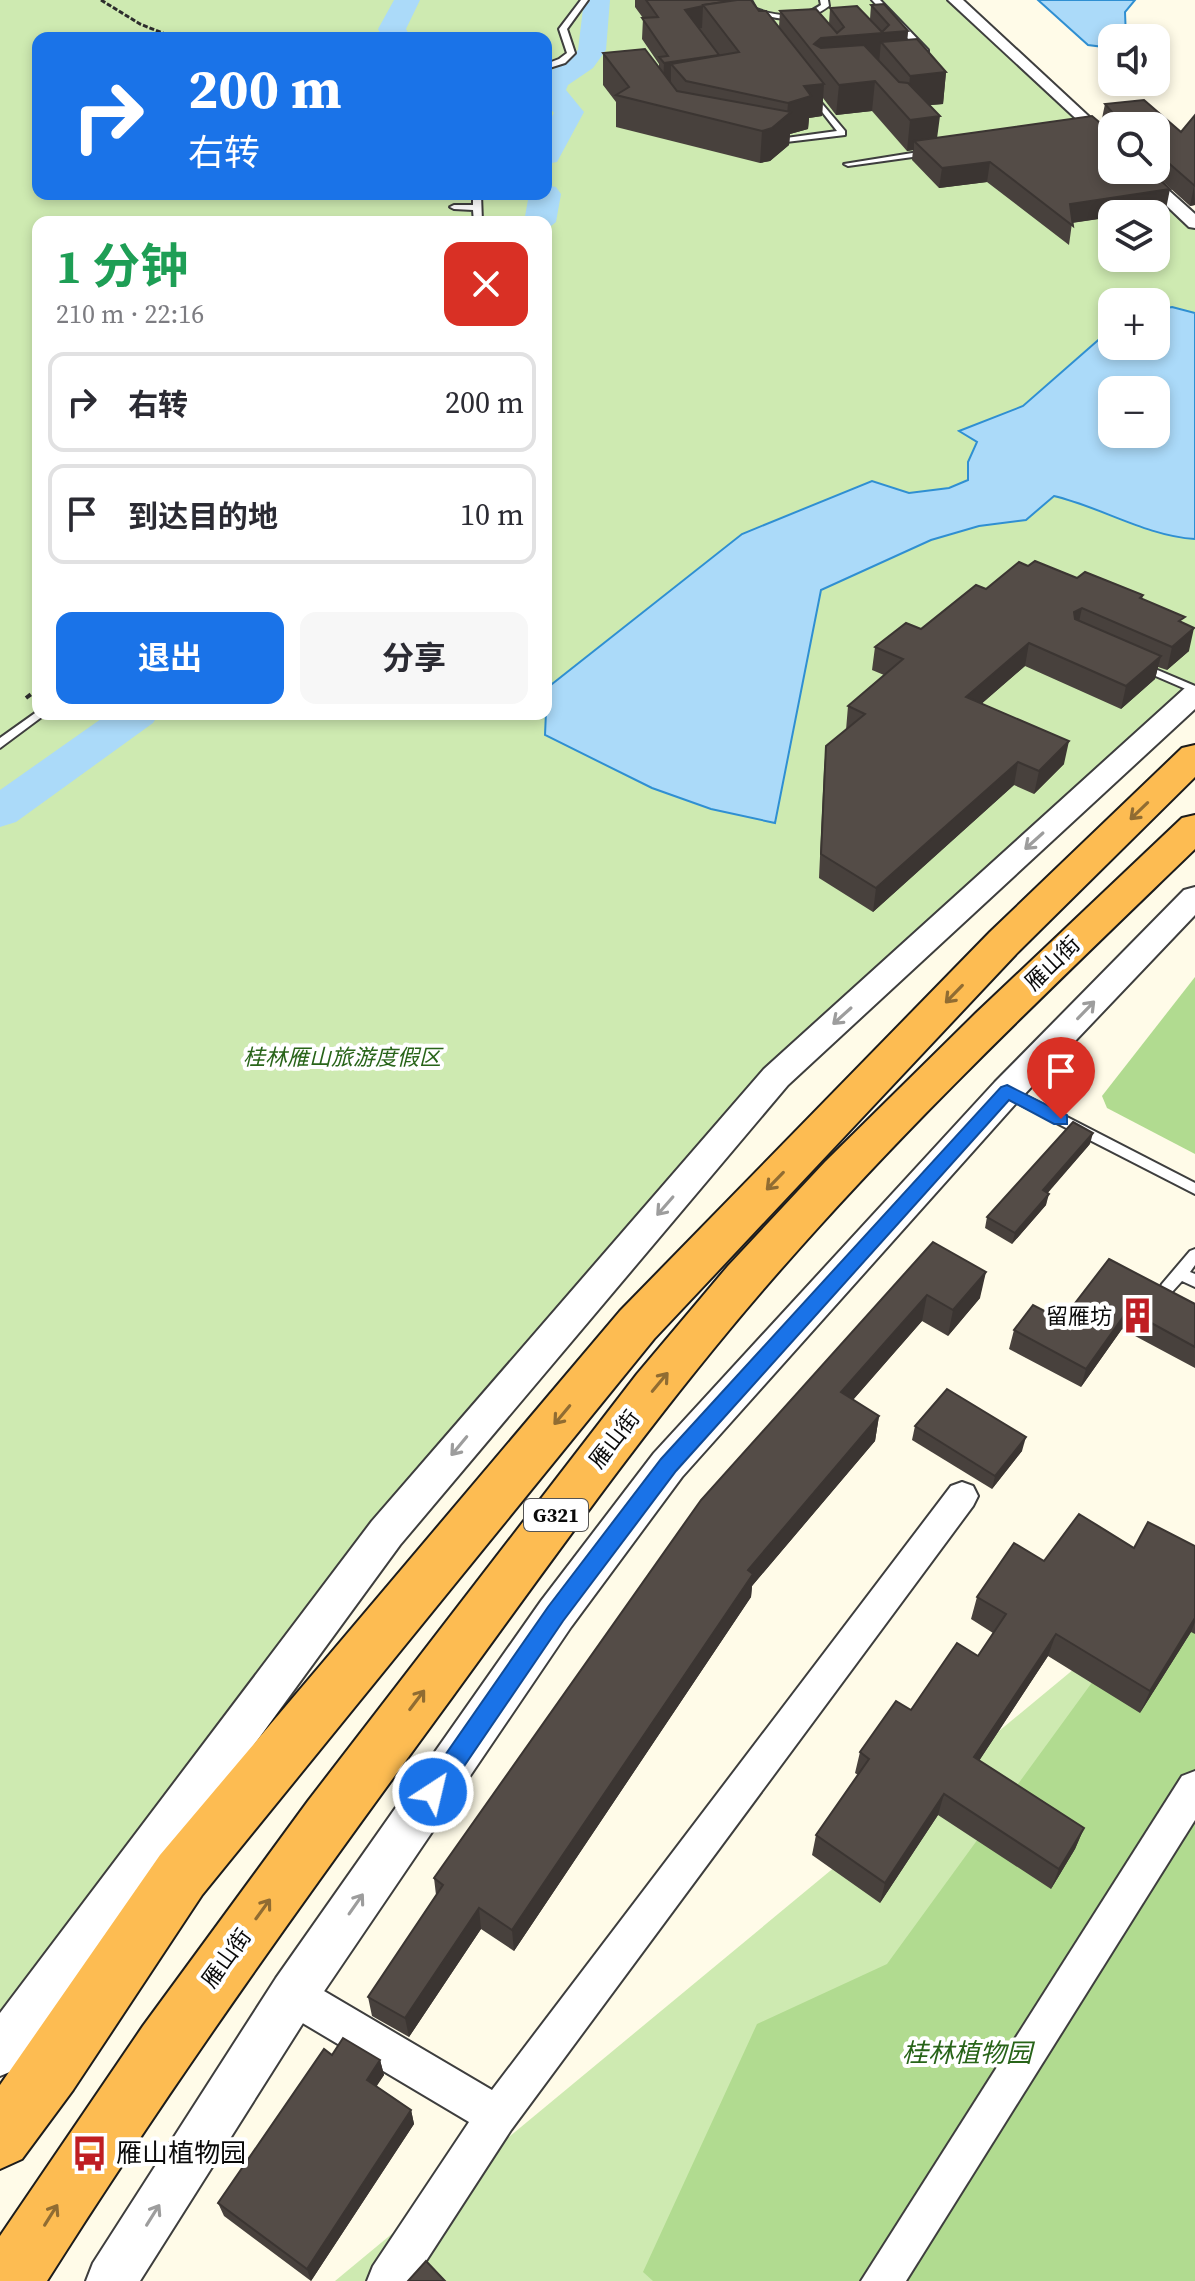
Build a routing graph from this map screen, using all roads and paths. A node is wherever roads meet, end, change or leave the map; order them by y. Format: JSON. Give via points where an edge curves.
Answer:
{"nodes":[{"id":1,"x":101,"y":0,"type":"edge"},
{"id":2,"x":585,"y":0,"type":"edge"},
{"id":3,"x":747,"y":0,"type":"edge"},
{"id":4,"x":824,"y":0,"type":"edge"},
{"id":5,"x":876,"y":0,"type":"edge"},
{"id":6,"x":955,"y":0,"type":"edge"},
{"id":7,"x":767,"y":14,"type":"junction"},
{"id":8,"x":757,"y":23,"type":"edge"},
{"id":9,"x":899,"y":25,"type":"junction"},
{"id":10,"x":885,"y":26,"type":"edge"},
{"id":11,"x":160,"y":32,"type":"edge"},
{"id":12,"x":920,"y":63,"type":"edge"},
{"id":13,"x":552,"y":65,"type":"edge"},
{"id":14,"x":804,"y":84,"type":"edge"},
{"id":15,"x":759,"y":135,"type":"edge"},
{"id":16,"x":1098,"y":138,"type":"edge"},
{"id":17,"x":940,"y":151,"type":"edge"},
{"id":18,"x":848,"y":164,"type":"dead end"},
{"id":19,"x":1152,"y":184,"type":"edge"},
{"id":20,"x":477,"y":200,"type":"edge"},
{"id":21,"x":454,"y":207,"type":"dead end"},
{"id":22,"x":478,"y":208,"type":"junction"},
{"id":23,"x":478,"y":216,"type":"edge"},
{"id":24,"x":1195,"y":223,"type":"edge"},
{"id":25,"x":1129,"y":661,"type":"edge"},
{"id":26,"x":1195,"y":692,"type":"edge"},
{"id":27,"x":32,"y":719,"type":"edge"},
{"id":28,"x":0,"y":744,"type":"edge"},
{"id":29,"x":1195,"y":756,"type":"edge"},
{"id":30,"x":1195,"y":827,"type":"edge"},
{"id":31,"x":1195,"y":897,"type":"edge"},
{"id":32,"x":1007,"y":1091,"type":"junction"},
{"id":33,"x":1195,"y":1189,"type":"edge"},
{"id":34,"x":1195,"y":1255,"type":"edge"},
{"id":35,"x":1179,"y":1273,"type":"junction"},
{"id":36,"x":1195,"y":1281,"type":"edge"},
{"id":37,"x":1167,"y":1288,"type":"edge"},
{"id":38,"x":962,"y":1496,"type":"dead end"},
{"id":39,"x":1195,"y":1788,"type":"edge"},
{"id":40,"x":293,"y":1995,"type":"junction"},
{"id":41,"x":0,"y":2052,"type":"edge"},
{"id":42,"x":497,"y":2116,"type":"junction"},
{"id":43,"x":0,"y":2137,"type":"edge"},
{"id":44,"x":9,"y":2281,"type":"edge"},
{"id":45,"x":111,"y":2281,"type":"edge"},
{"id":46,"x":388,"y":2281,"type":"edge"},
{"id":47,"x":882,"y":2281,"type":"edge"}],
"edges":[{"from":1,"to":11,"type":"path"},
{"from":2,"to":13,"type":"lane","via":[[563,29],[571,53]]},
{"from":3,"to":7,"type":"lane"},
{"from":4,"to":7,"type":"lane","via":[[821,10],[805,16]]},
{"from":5,"to":9,"type":"lane"},
{"from":6,"to":16,"type":"street"},
{"from":7,"to":8,"type":"lane"},
{"from":9,"to":10,"type":"lane"},
{"from":9,"to":12,"type":"lane","via":[[928,54]]},
{"from":14,"to":15,"type":"lane","via":[[842,133],[786,140]]},
{"from":17,"to":18,"type":"lane"},
{"from":19,"to":24,"type":"street"},
{"from":20,"to":22,"type":"lane"},
{"from":21,"to":22,"type":"lane"},
{"from":22,"to":23,"type":"lane"},
{"from":25,"to":26,"type":"lane"},
{"from":26,"to":41,"type":"street","one_way":true,"via":[[776,1077],[386,1533]]},
{"from":27,"to":28,"type":"lane"},
{"from":29,"to":43,"type":"highway","number":"G321","one_way":true,"via":[[1004,942],[637,1325],[181,1875]]},
{"from":44,"to":30,"type":"highway","name":"雁山街","number":"G321","one_way":true,"via":[[194,2002],[619,1431],[791,1228],[952,1059]]},
{"from":32,"to":31,"type":"street","one_way":true},
{"from":32,"to":33,"type":"lane"},
{"from":40,"to":32,"type":"street","one_way":true,"via":[[556,1614],[668,1465]]},
{"from":34,"to":35,"type":"lane"},
{"from":35,"to":36,"type":"lane"},
{"from":35,"to":37,"type":"lane"},
{"from":38,"to":42,"type":"street"},
{"from":39,"to":47,"type":"street"},
{"from":40,"to":42,"type":"street"},
{"from":45,"to":40,"type":"street","one_way":true},
{"from":42,"to":46,"type":"street"}]}
